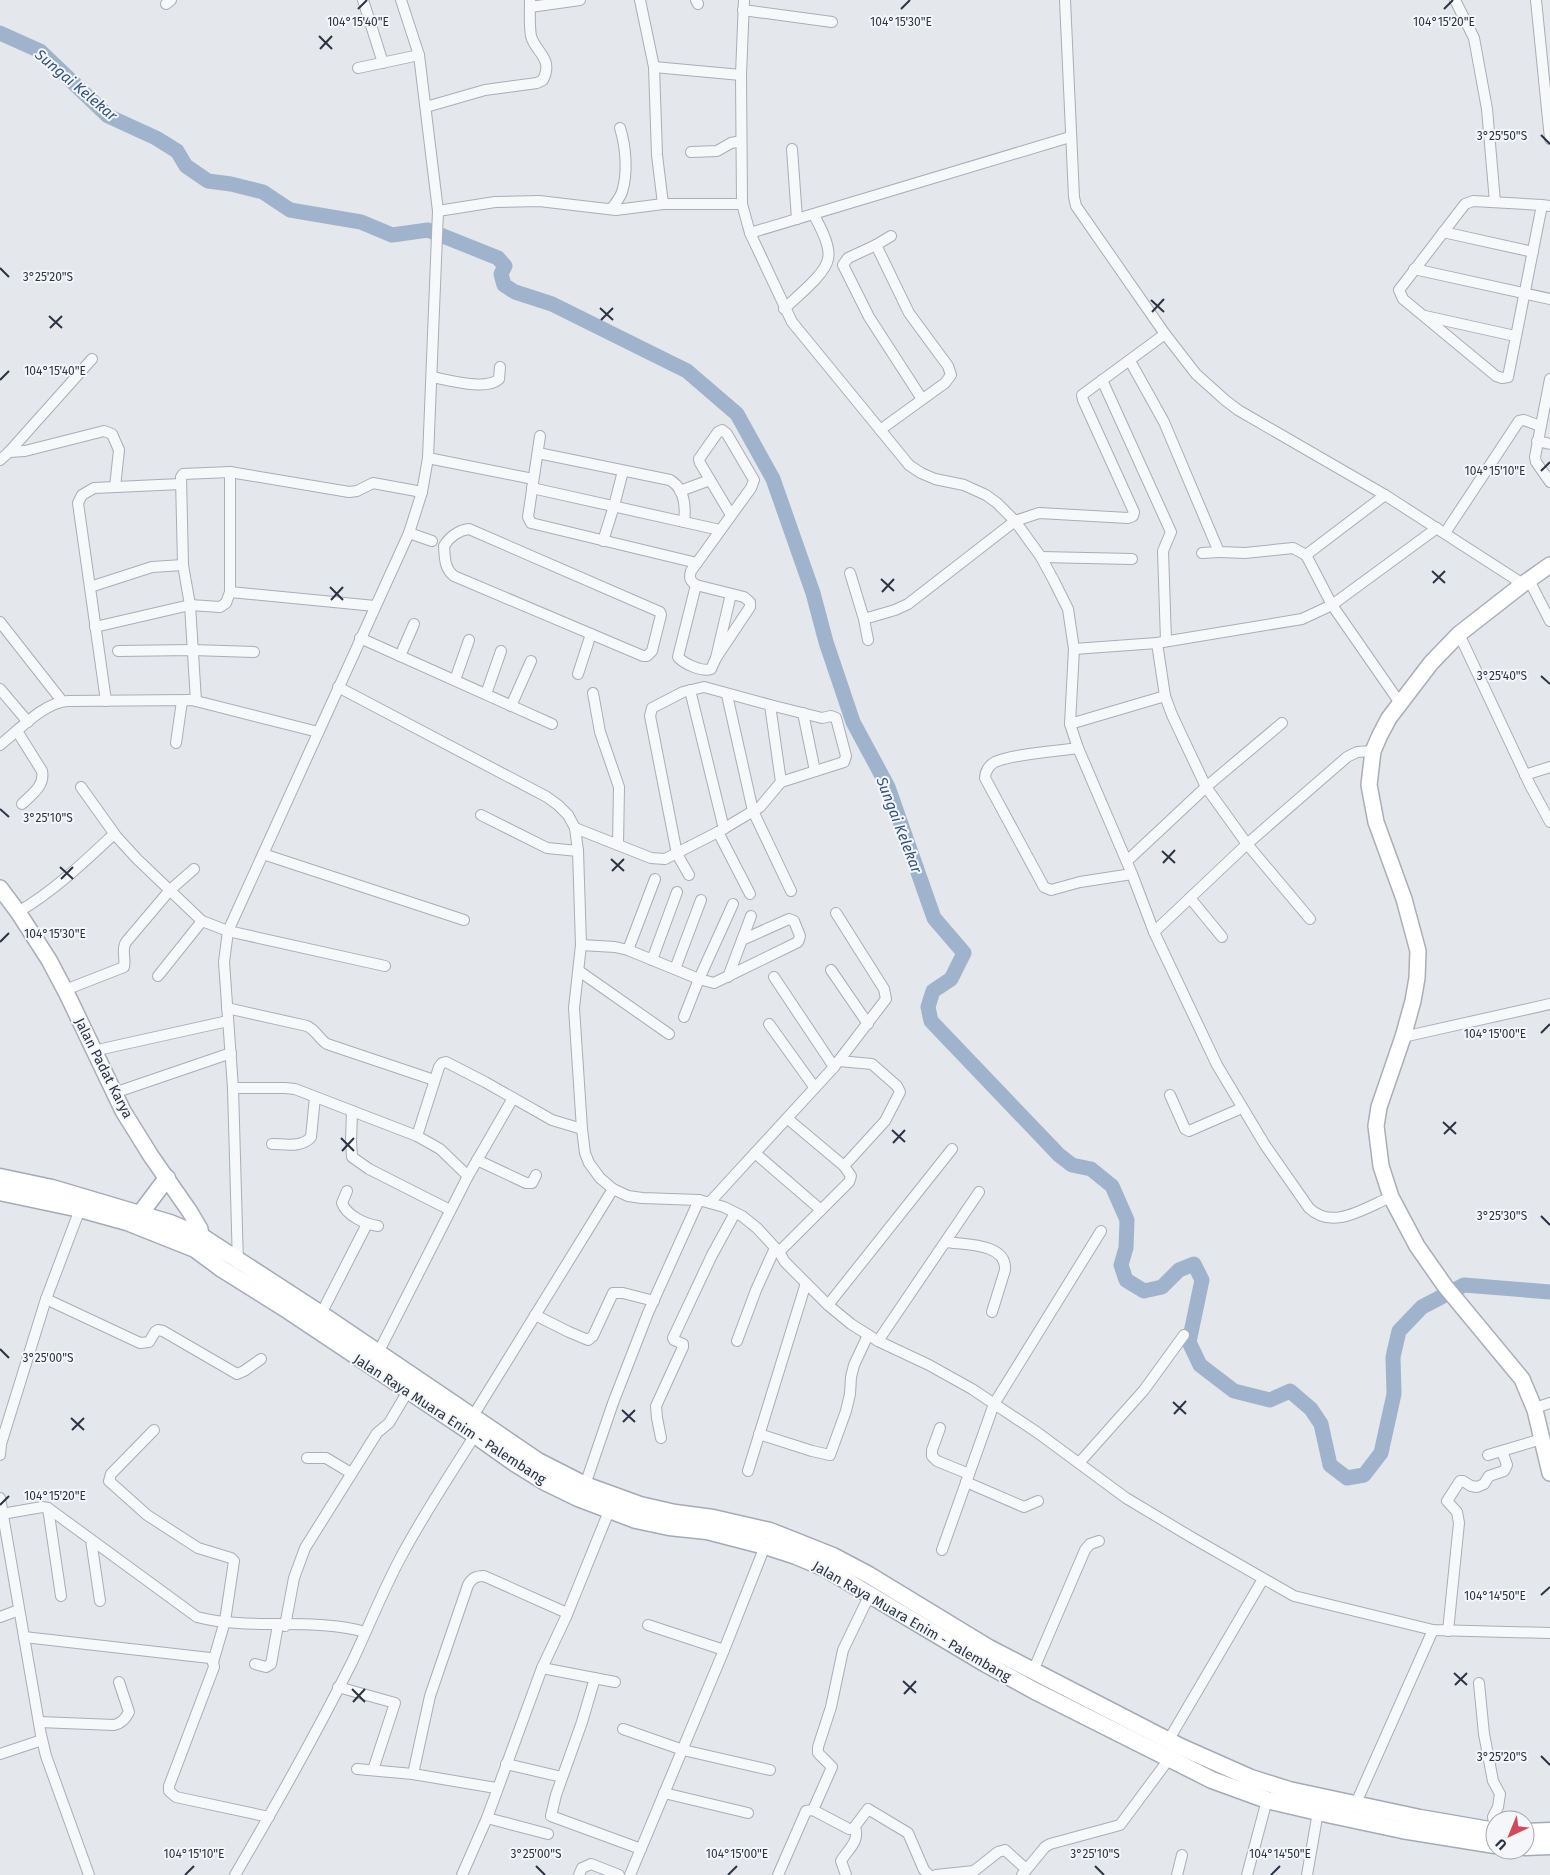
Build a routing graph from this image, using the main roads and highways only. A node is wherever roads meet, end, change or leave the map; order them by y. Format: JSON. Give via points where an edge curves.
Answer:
{"nodes":[{"id":1,"x":0,"y":1178,"type":"edge"},
{"id":2,"x":166,"y":1178,"type":"road end"},
{"id":3,"x":0,"y":1192,"type":"edge"},
{"id":4,"x":136,"y":1219,"type":"junction"},
{"id":5,"x":312,"y":1315,"type":"junction"},
{"id":6,"x":1117,"y":1723,"type":"junction"},
{"id":7,"x":1135,"y":1733,"type":"junction"},
{"id":8,"x":1485,"y":1829,"type":"edge"},
{"id":9,"x":1550,"y":1831,"type":"edge"},
{"id":10,"x":1535,"y":1832,"type":"edge"},
{"id":11,"x":1485,"y":1843,"type":"edge"},
{"id":12,"x":1550,"y":1846,"type":"edge"},
{"id":13,"x":1535,"y":1847,"type":"edge"}],
"edges":[{"from":1,"to":4,"type":"main road","name":"Jalan Raya Muara Enim - Palembang","via":[[52,1188]]},
{"from":2,"to":4,"type":"main road"},
{"from":3,"to":4,"type":"main road","name":"Jalan Raya Muara Enim - Palembang"},
{"from":4,"to":5,"type":"main road","name":"Jalan Raya Muara Enim - Palembang","via":[[172,1241],[198,1243]]},
{"from":5,"to":6,"type":"main road","name":"Jalan Raya Muara Enim - Palembang","via":[[378,1353],[538,1462],[585,1485],[640,1505],[770,1531],[833,1556],[1033,1670]]},
{"from":5,"to":6,"type":"main road","name":"Jalan Raya Muara Enim - Palembang","via":[[408,1391],[545,1482],[609,1511],[765,1546],[825,1568],[986,1664]]},
{"from":6,"to":7,"type":"main road","name":"Jalan Raya Muara Enim - Palembang"},
{"from":7,"to":8,"type":"main road","name":"Jalan Raya Muara Enim - Palembang","via":[[1168,1740],[1251,1778],[1289,1790]]},
{"from":7,"to":11,"type":"main road","name":"Jalan Raya Muara Enim - Palembang","via":[[1169,1759],[1212,1780],[1267,1800],[1402,1830]]},
{"from":9,"to":10,"type":"main road"},
{"from":12,"to":13,"type":"main road"}]}
